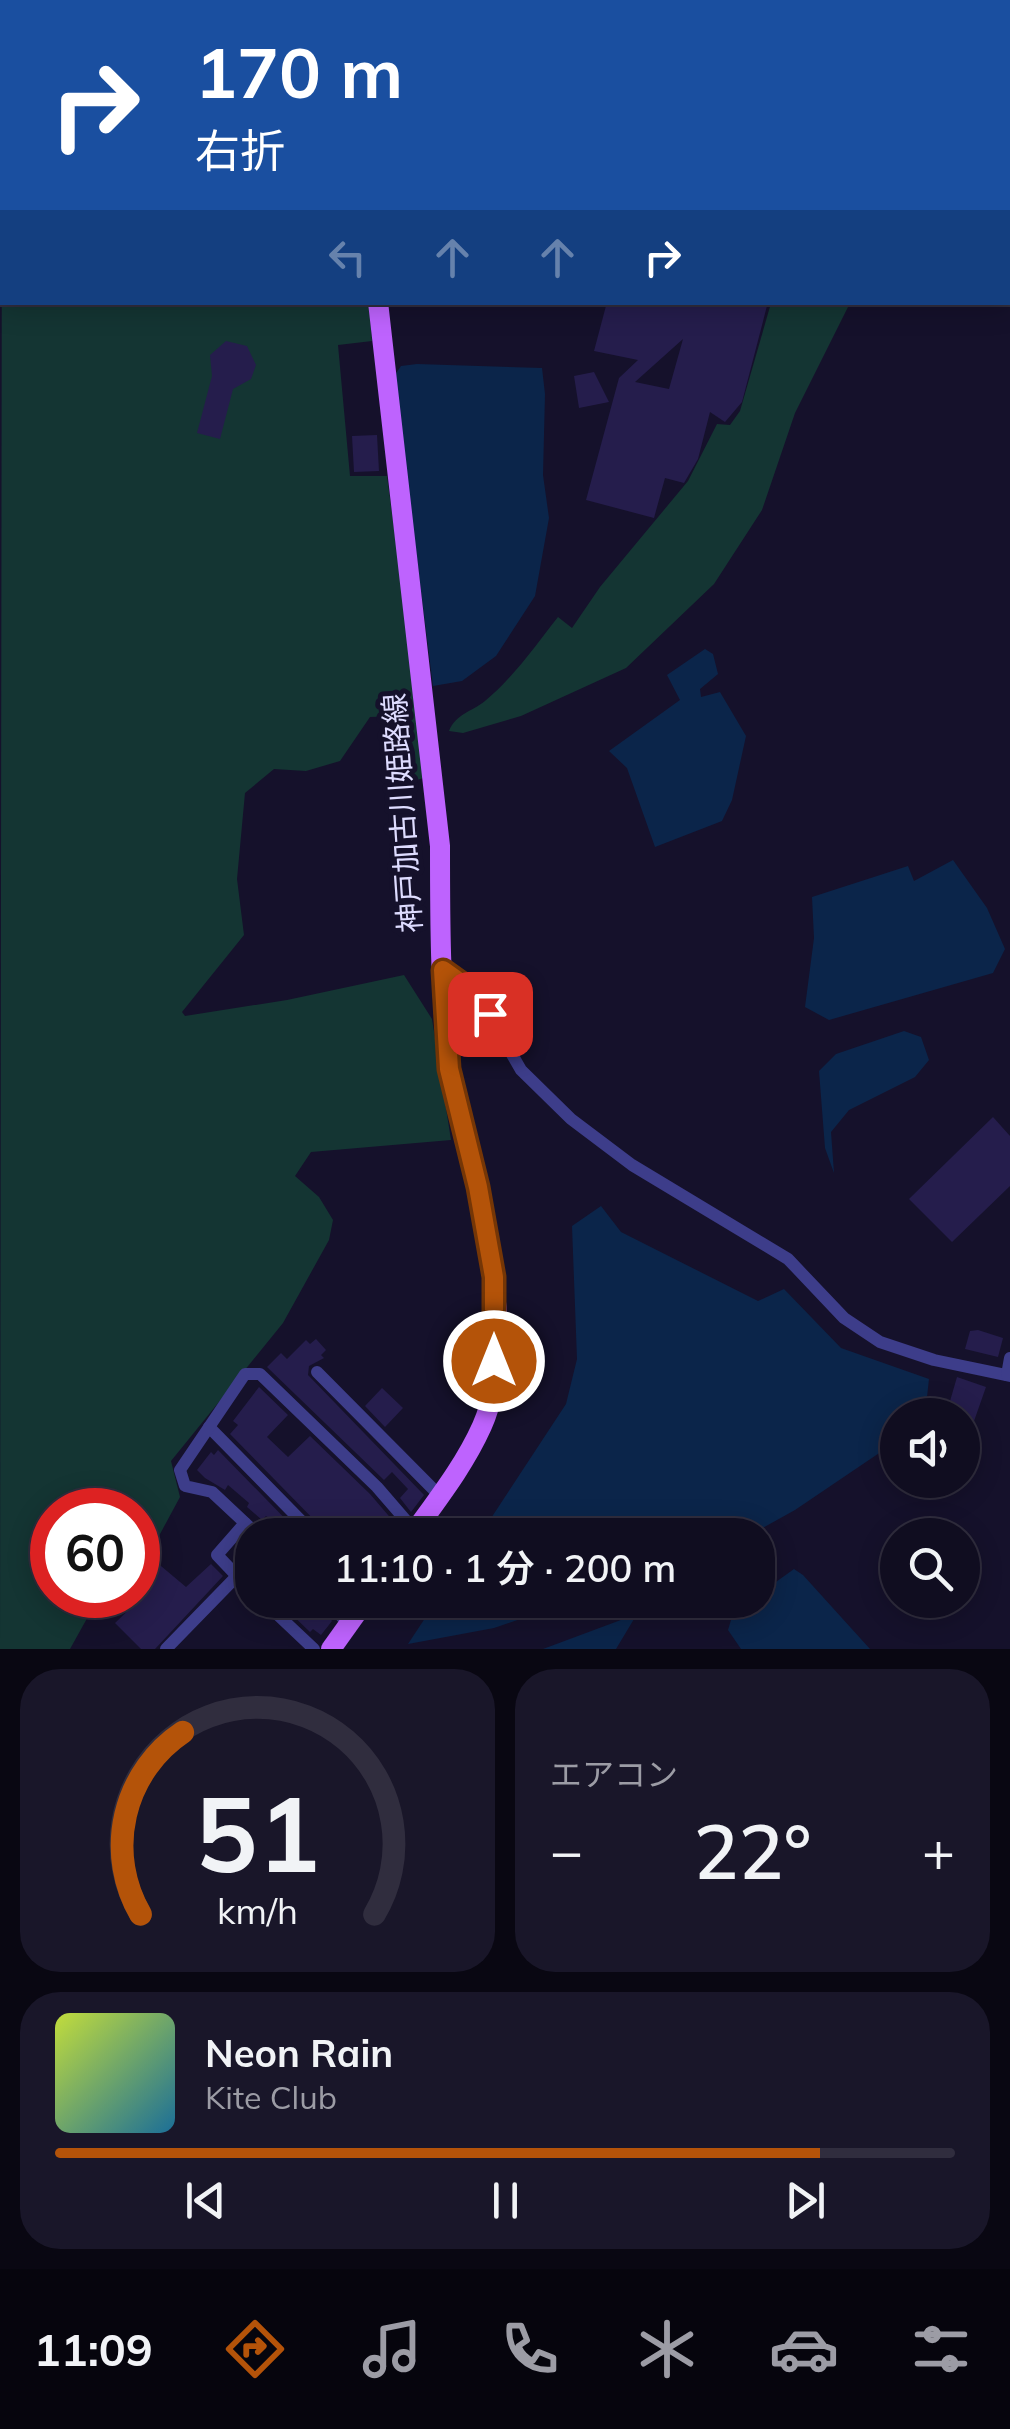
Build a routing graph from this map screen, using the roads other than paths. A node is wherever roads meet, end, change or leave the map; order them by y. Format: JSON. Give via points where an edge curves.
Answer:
{"nodes":[{"id":1,"x":378,"y":305,"type":"edge"},
{"id":2,"x":443,"y":970,"type":"junction"},
{"id":3,"x":1010,"y":1358,"type":"edge"},
{"id":4,"x":317,"y":1372,"type":"dead end"},
{"id":5,"x":1008,"y":1375,"type":"edge"},
{"id":6,"x":208,"y":1427,"type":"junction"},
{"id":7,"x":440,"y":1496,"type":"junction"},
{"id":8,"x":239,"y":1518,"type":"edge"},
{"id":9,"x":298,"y":1518,"type":"edge"},
{"id":10,"x":402,"y":1518,"type":"edge"},
{"id":11,"x":425,"y":1518,"type":"edge"},
{"id":12,"x":235,"y":1535,"type":"edge"},
{"id":13,"x":235,"y":1574,"type":"edge"},
{"id":14,"x":235,"y":1578,"type":"edge"},
{"id":15,"x":281,"y":1618,"type":"edge"},
{"id":16,"x":343,"y":1618,"type":"edge"},
{"id":17,"x":354,"y":1618,"type":"edge"},
{"id":18,"x":349,"y":1625,"type":"junction"},
{"id":19,"x":170,"y":1647,"type":"edge"},
{"id":20,"x":314,"y":1649,"type":"edge"},
{"id":21,"x":331,"y":1649,"type":"edge"}],
"edges":[{"from":1,"to":2,"type":"main road","name":"神戸加古川姫路線","via":[[431,750]]},
{"from":2,"to":5,"type":"street","via":[[478,995],[521,1070],[570,1119],[632,1165],[788,1259],[844,1318],[880,1342]]},
{"from":2,"to":7,"type":"main road","name":"神戸加古川姫路線","via":[[449,1069],[494,1277],[496,1337],[483,1423]]},
{"from":3,"to":5,"type":"street"},
{"from":4,"to":7,"type":"street"},
{"from":6,"to":8,"type":"street","via":[[180,1470],[186,1486],[212,1492]]},
{"from":6,"to":9,"type":"street"},
{"from":6,"to":10,"type":"street","via":[[245,1374],[260,1374]]},
{"from":7,"to":11,"type":"main road","name":"神戸加古川姫路線"},
{"from":12,"to":13,"type":"street","via":[[217,1555]]},
{"from":14,"to":19,"type":"street"},
{"from":15,"to":20,"type":"street"},
{"from":16,"to":18,"type":"street"},
{"from":17,"to":18,"type":"main road"},
{"from":18,"to":21,"type":"main road"}]}
